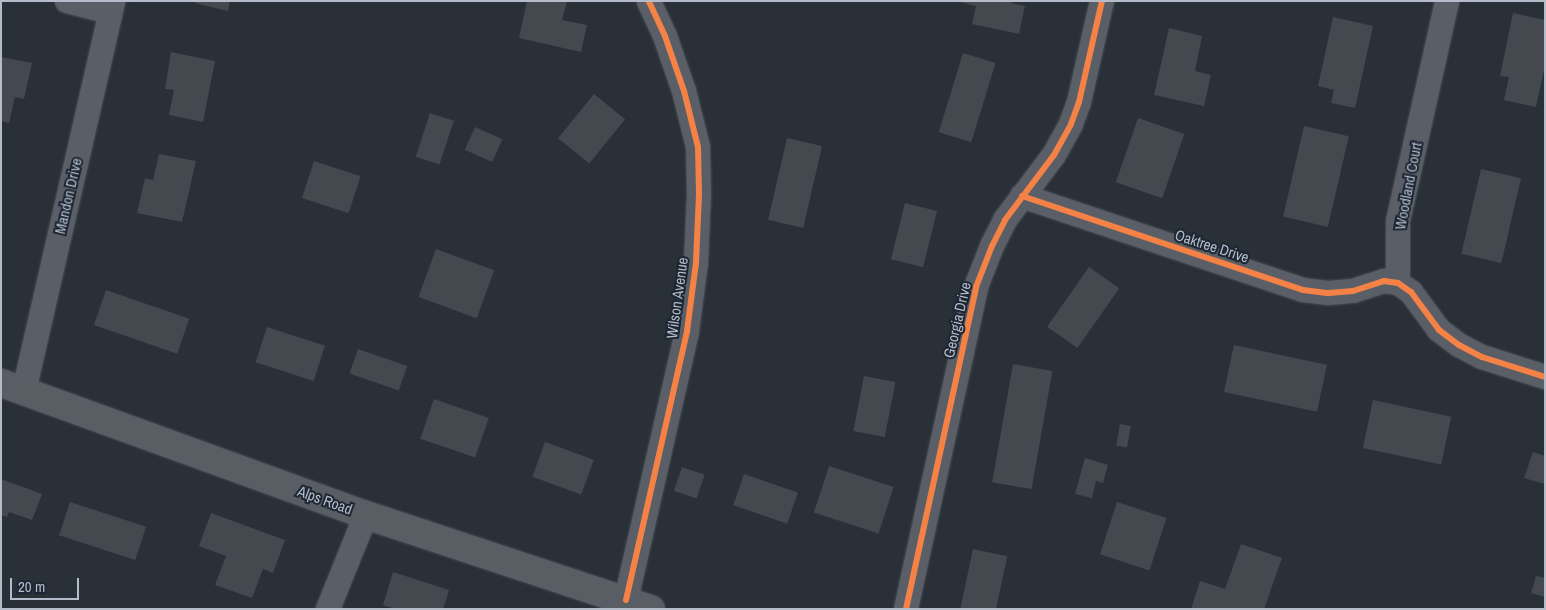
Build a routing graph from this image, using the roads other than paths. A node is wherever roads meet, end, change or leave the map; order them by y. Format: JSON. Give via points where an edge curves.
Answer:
{"nodes":[{"id":1,"x":67,"y":1,"type":"edge"},
{"id":2,"x":649,"y":1,"type":"edge"},
{"id":3,"x":1102,"y":1,"type":"edge"},
{"id":4,"x":1447,"y":1,"type":"edge"},
{"id":5,"x":112,"y":7,"type":"edge"},
{"id":6,"x":1022,"y":196,"type":"junction"},
{"id":7,"x":1398,"y":283,"type":"junction"},
{"id":8,"x":1545,"y":377,"type":"edge"},
{"id":9,"x":12,"y":387,"type":"edge"},
{"id":10,"x":366,"y":515,"type":"junction"},
{"id":11,"x":639,"y":605,"type":"edge"},
{"id":12,"x":328,"y":609,"type":"edge"},
{"id":13,"x":906,"y":609,"type":"edge"}],
"edges":[{"from":1,"to":5,"type":"street"},
{"from":2,"to":11,"type":"street","name":"Wilson Avenue","via":[[684,91],[698,147],[699,194],[696,263],[687,331]]},
{"from":3,"to":6,"type":"street","name":"Georgia Drive","via":[[1071,124],[1054,154]]},
{"from":4,"to":7,"type":"street","name":"Woodland Court","via":[[1398,222]]},
{"from":5,"to":9,"type":"street","name":"Mandon Drive"},
{"from":6,"to":7,"type":"street","name":"Oaktree Drive","via":[[1303,290],[1328,293],[1353,291],[1384,281]]},
{"from":6,"to":13,"type":"street","name":"Georgia Drive","via":[[992,246],[976,287]]},
{"from":7,"to":8,"type":"street","via":[[1411,292],[1439,330],[1459,345],[1482,357]]},
{"from":9,"to":10,"type":"main road","name":"Alps Road"},
{"from":10,"to":11,"type":"main road","name":"Alps Road"},
{"from":10,"to":12,"type":"street"}]}
